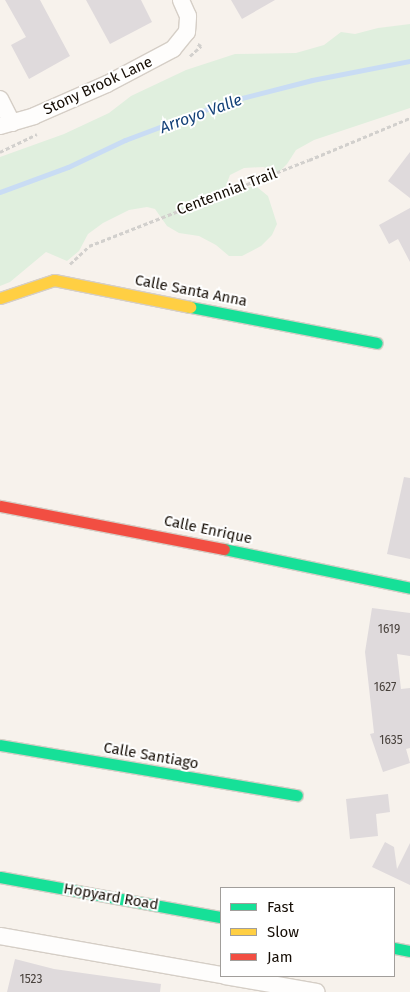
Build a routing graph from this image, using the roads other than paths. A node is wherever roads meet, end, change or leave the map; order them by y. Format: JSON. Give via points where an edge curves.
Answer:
{"nodes":[{"id":1,"x":181,"y":0,"type":"edge"},
{"id":2,"x":0,"y":99,"type":"edge"},
{"id":3,"x":6,"y":124,"type":"edge"},
{"id":4,"x":0,"y":298,"type":"edge"},
{"id":5,"x":377,"y":343,"type":"dead end"},
{"id":6,"x":0,"y":506,"type":"edge"},
{"id":7,"x":410,"y":588,"type":"edge"},
{"id":8,"x":0,"y":746,"type":"edge"},
{"id":9,"x":297,"y":795,"type":"dead end"},
{"id":10,"x":0,"y":877,"type":"edge"},
{"id":11,"x":220,"y":917,"type":"edge"},
{"id":12,"x":0,"y":936,"type":"edge"},
{"id":13,"x":395,"y":948,"type":"edge"},
{"id":14,"x":410,"y":951,"type":"edge"},
{"id":15,"x":230,"y":980,"type":"edge"},
{"id":16,"x":317,"y":992,"type":"edge"}],
"edges":[{"from":1,"to":3,"type":"street","name":"Stony Brook Lane","via":[[188,16],[187,32],[174,49],[107,84]]},
{"from":2,"to":3,"type":"street"},
{"from":4,"to":5,"type":"street","name":"Calle Santa Anna","via":[[54,280]]},
{"from":6,"to":7,"type":"street","name":"Calle Enrique"},
{"from":8,"to":9,"type":"street","name":"Calle Santiago"},
{"from":10,"to":11,"type":"street","name":"Hopyard Road"},
{"from":12,"to":15,"type":"street"},
{"from":13,"to":14,"type":"street"},
{"from":15,"to":16,"type":"street"}]}
